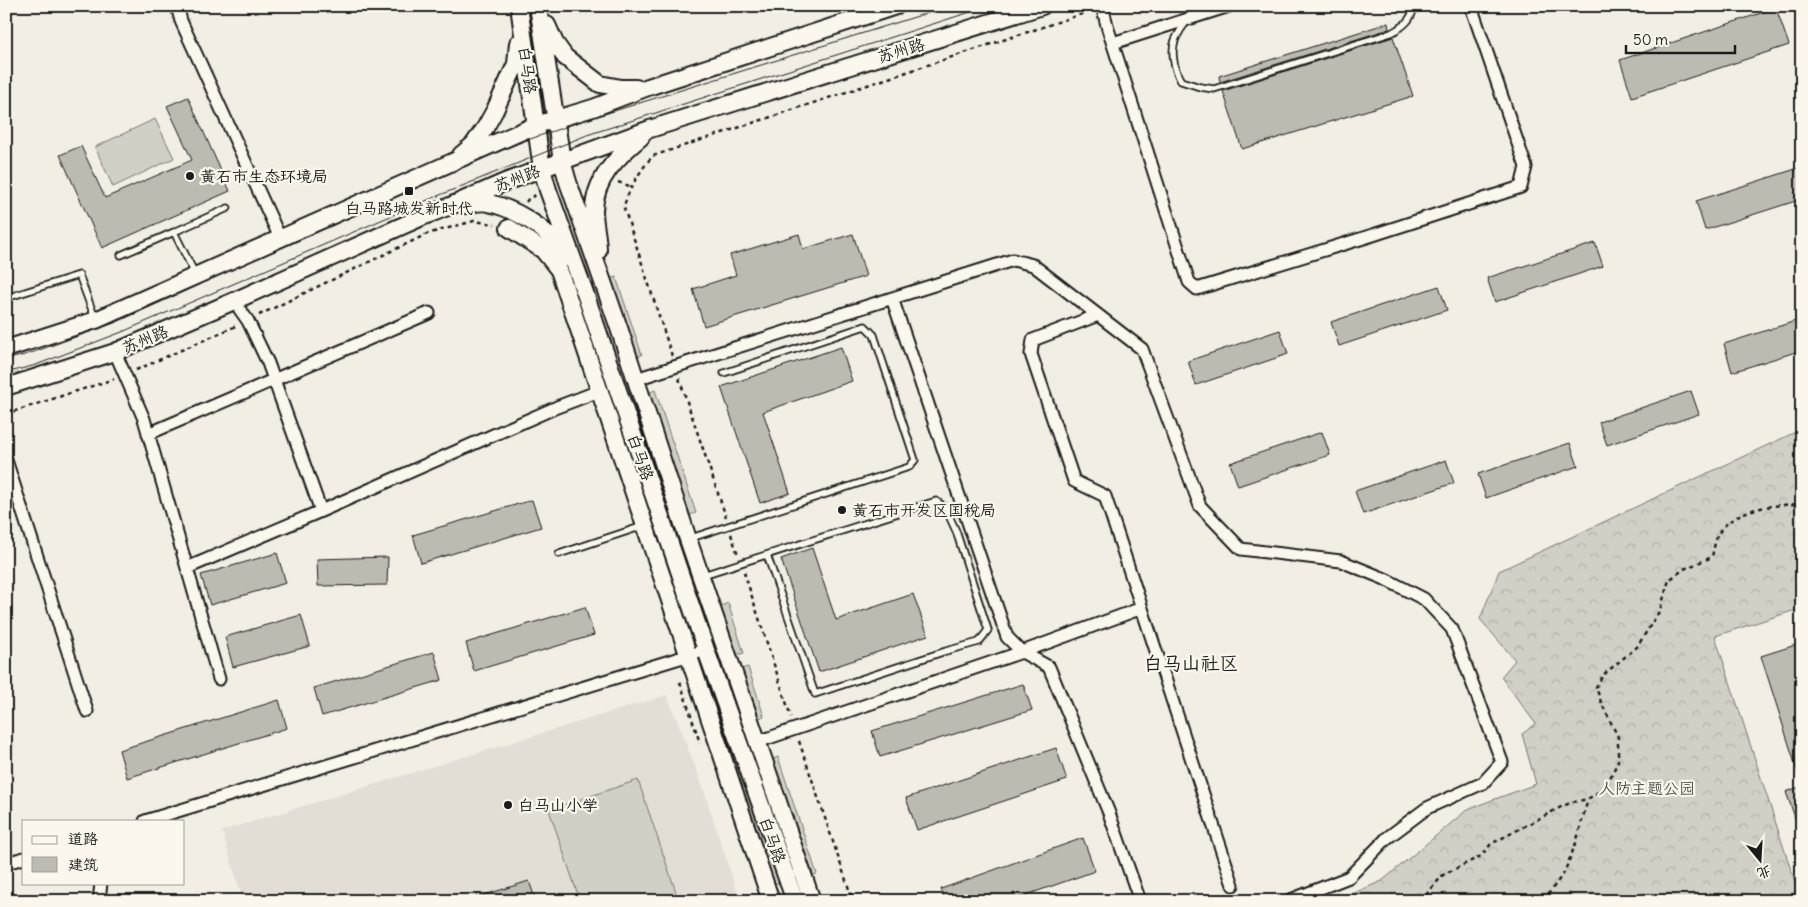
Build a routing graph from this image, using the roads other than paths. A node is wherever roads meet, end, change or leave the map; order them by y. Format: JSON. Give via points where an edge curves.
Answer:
{"nodes":[{"id":1,"x":177,"y":6,"type":"edge"},
{"id":2,"x":519,"y":6,"type":"edge"},
{"id":3,"x":539,"y":6,"type":"edge"},
{"id":4,"x":896,"y":6,"type":"edge"},
{"id":5,"x":1042,"y":6,"type":"edge"},
{"id":6,"x":1102,"y":6,"type":"edge"},
{"id":7,"x":1229,"y":6,"type":"edge"},
{"id":8,"x":1414,"y":6,"type":"edge"},
{"id":9,"x":1471,"y":6,"type":"edge"},
{"id":10,"x":1188,"y":19,"type":"junction"},
{"id":11,"x":1113,"y":43,"type":"junction"},
{"id":12,"x":648,"y":87,"type":"junction"},
{"id":13,"x":556,"y":120,"type":"junction"},
{"id":14,"x":536,"y":125,"type":"junction"},
{"id":15,"x":650,"y":129,"type":"junction"},
{"id":16,"x":562,"y":161,"type":"junction"},
{"id":17,"x":448,"y":166,"type":"junction"},
{"id":18,"x":542,"y":169,"type":"junction"},
{"id":19,"x":450,"y":206,"type":"junction"},
{"id":20,"x":228,"y":208,"type":"dead end"},
{"id":21,"x":509,"y":228,"type":"road end"},
{"id":22,"x":174,"y":232,"type":"junction"},
{"id":23,"x":280,"y":238,"type":"junction"},
{"id":24,"x":121,"y":255,"type":"dead end"},
{"id":25,"x":597,"y":267,"type":"junction"},
{"id":26,"x":196,"y":276,"type":"junction"},
{"id":27,"x":584,"y":290,"type":"junction"},
{"id":28,"x":6,"y":298,"type":"edge"},
{"id":29,"x":892,"y":298,"type":"junction"},
{"id":30,"x":234,"y":301,"type":"junction"},
{"id":31,"x":430,"y":313,"type":"dead end"},
{"id":32,"x":1098,"y":315,"type":"junction"},
{"id":33,"x":96,"y":320,"type":"junction"},
{"id":34,"x":6,"y":349,"type":"edge"},
{"id":35,"x":115,"y":352,"type":"junction"},
{"id":36,"x":724,"y":373,"type":"dead end"},
{"id":37,"x":636,"y":379,"type":"junction"},
{"id":38,"x":274,"y":381,"type":"junction"},
{"id":39,"x":6,"y":387,"type":"edge"},
{"id":40,"x":599,"y":391,"type":"junction"},
{"id":41,"x":148,"y":434,"type":"junction"},
{"id":42,"x":6,"y":460,"type":"edge"},
{"id":43,"x":321,"y":511,"type":"junction"},
{"id":44,"x":662,"y":520,"type":"junction"},
{"id":45,"x":645,"y":526,"type":"junction"},
{"id":46,"x":688,"y":539,"type":"junction"},
{"id":47,"x":559,"y":554,"type":"dead end"},
{"id":48,"x":767,"y":555,"type":"junction"},
{"id":49,"x":187,"y":568,"type":"junction"},
{"id":50,"x":701,"y":576,"type":"junction"},
{"id":51,"x":1142,"y":608,"type":"junction"},
{"id":52,"x":706,"y":650,"type":"junction"},
{"id":53,"x":1022,"y":652,"type":"junction"},
{"id":54,"x":688,"y":655,"type":"junction"},
{"id":55,"x":220,"y":678,"type":"dead end"},
{"id":56,"x":87,"y":711,"type":"dead end"},
{"id":57,"x":758,"y":742,"type":"junction"},
{"id":58,"x":148,"y":820,"type":"edge"},
{"id":59,"x":22,"y":859,"type":"edge"},
{"id":60,"x":6,"y":863,"type":"edge"},
{"id":61,"x":101,"y":884,"type":"edge"},
{"id":62,"x":1233,"y":885,"type":"dead end"},
{"id":63,"x":99,"y":901,"type":"edge"},
{"id":64,"x":771,"y":901,"type":"edge"},
{"id":65,"x":795,"y":901,"type":"edge"},
{"id":66,"x":812,"y":901,"type":"edge"},
{"id":67,"x":1140,"y":901,"type":"edge"},
{"id":68,"x":1288,"y":901,"type":"edge"}],
"edges":[{"from":1,"to":23,"type":"street"},
{"from":2,"to":14,"type":"street","name":"白马路"},
{"from":2,"to":17,"type":"street","via":[[516,64],[496,110],[473,145]]},
{"from":3,"to":12,"type":"street","via":[[555,43],[565,57],[600,84],[620,88]]},
{"from":3,"to":13,"type":"street","name":"白马路"},
{"from":4,"to":12,"type":"street"},
{"from":5,"to":15,"type":"street","name":"苏州路"},
{"from":6,"to":11,"type":"street"},
{"from":7,"to":10,"type":"street"},
{"from":8,"to":10,"type":"lane","via":[[1405,25],[1391,34],[1214,89],[1181,81],[1175,71],[1175,40]]},
{"from":9,"to":11,"type":"street","via":[[1526,167],[1521,186],[1197,289],[1189,282]]},
{"from":10,"to":11,"type":"street"},
{"from":12,"to":13,"type":"street"},
{"from":13,"to":14,"type":"street"},
{"from":13,"to":16,"type":"street","name":"白马路"},
{"from":14,"to":17,"type":"street"},
{"from":14,"to":18,"type":"street","name":"白马路"},
{"from":15,"to":16,"type":"street","name":"苏州路"},
{"from":15,"to":25,"type":"street","via":[[615,159],[603,177],[594,210]]},
{"from":16,"to":18,"type":"street","name":"苏州路"},
{"from":16,"to":25,"type":"street","name":"白马路"},
{"from":17,"to":23,"type":"street"},
{"from":18,"to":19,"type":"street","name":"苏州路"},
{"from":18,"to":27,"type":"street","name":"白马路"},
{"from":19,"to":27,"type":"street","via":[[488,202],[534,223],[563,250]]},
{"from":19,"to":30,"type":"street","name":"苏州路"},
{"from":20,"to":22,"type":"lane"},
{"from":21,"to":40,"type":"street","via":[[544,250],[559,270]]},
{"from":22,"to":24,"type":"lane"},
{"from":22,"to":26,"type":"lane"},
{"from":23,"to":26,"type":"street"},
{"from":25,"to":37,"type":"street","name":"白马路"},
{"from":26,"to":33,"type":"street"},
{"from":27,"to":44,"type":"street","name":"白马路"},
{"from":28,"to":33,"type":"lane","via":[[79,275]]},
{"from":29,"to":32,"type":"street","via":[[1013,260],[1033,265]]},
{"from":29,"to":37,"type":"street"},
{"from":29,"to":53,"type":"street","via":[[1007,637]]},
{"from":30,"to":35,"type":"street","name":"苏州路"},
{"from":30,"to":38,"type":"street","via":[[248,320]]},
{"from":31,"to":38,"type":"street"},
{"from":32,"to":51,"type":"street","via":[[1033,340],[1030,354],[1074,481],[1105,496]]},
{"from":32,"to":68,"type":"street","via":[[1142,349],[1200,506],[1241,549],[1341,561],[1424,599],[1452,629],[1502,762],[1483,783],[1427,808],[1387,838],[1349,877]]},
{"from":33,"to":34,"type":"street"},
{"from":35,"to":39,"type":"street","name":"苏州路"},
{"from":35,"to":41,"type":"street"},
{"from":36,"to":46,"type":"lane","via":[[865,326],[874,335],[915,460],[910,467]]},
{"from":37,"to":46,"type":"street","name":"白马路"},
{"from":38,"to":41,"type":"street"},
{"from":38,"to":43,"type":"street"},
{"from":40,"to":43,"type":"street"},
{"from":40,"to":45,"type":"street"},
{"from":41,"to":49,"type":"street"},
{"from":42,"to":56,"type":"street"},
{"from":43,"to":49,"type":"street"},
{"from":44,"to":45,"type":"lane"},
{"from":44,"to":52,"type":"street","name":"白马路"},
{"from":45,"to":47,"type":"lane"},
{"from":45,"to":54,"type":"street"},
{"from":46,"to":50,"type":"street","name":"白马路"},
{"from":48,"to":48,"type":"lane","via":[[936,501],[945,508],[956,531],[988,630],[979,642],[815,694]]},
{"from":48,"to":50,"type":"lane"},
{"from":49,"to":55,"type":"street"},
{"from":50,"to":57,"type":"street","name":"白马路"},
{"from":51,"to":53,"type":"street"},
{"from":51,"to":62,"type":"street"},
{"from":52,"to":54,"type":"street"},
{"from":52,"to":65,"type":"street","name":"白马路"},
{"from":53,"to":57,"type":"street"},
{"from":53,"to":67,"type":"street","via":[[1049,668],[1109,813]]},
{"from":54,"to":58,"type":"street"},
{"from":54,"to":64,"type":"street"},
{"from":57,"to":66,"type":"street","name":"白马路"},
{"from":59,"to":60,"type":"street"},
{"from":61,"to":63,"type":"street"}]}
